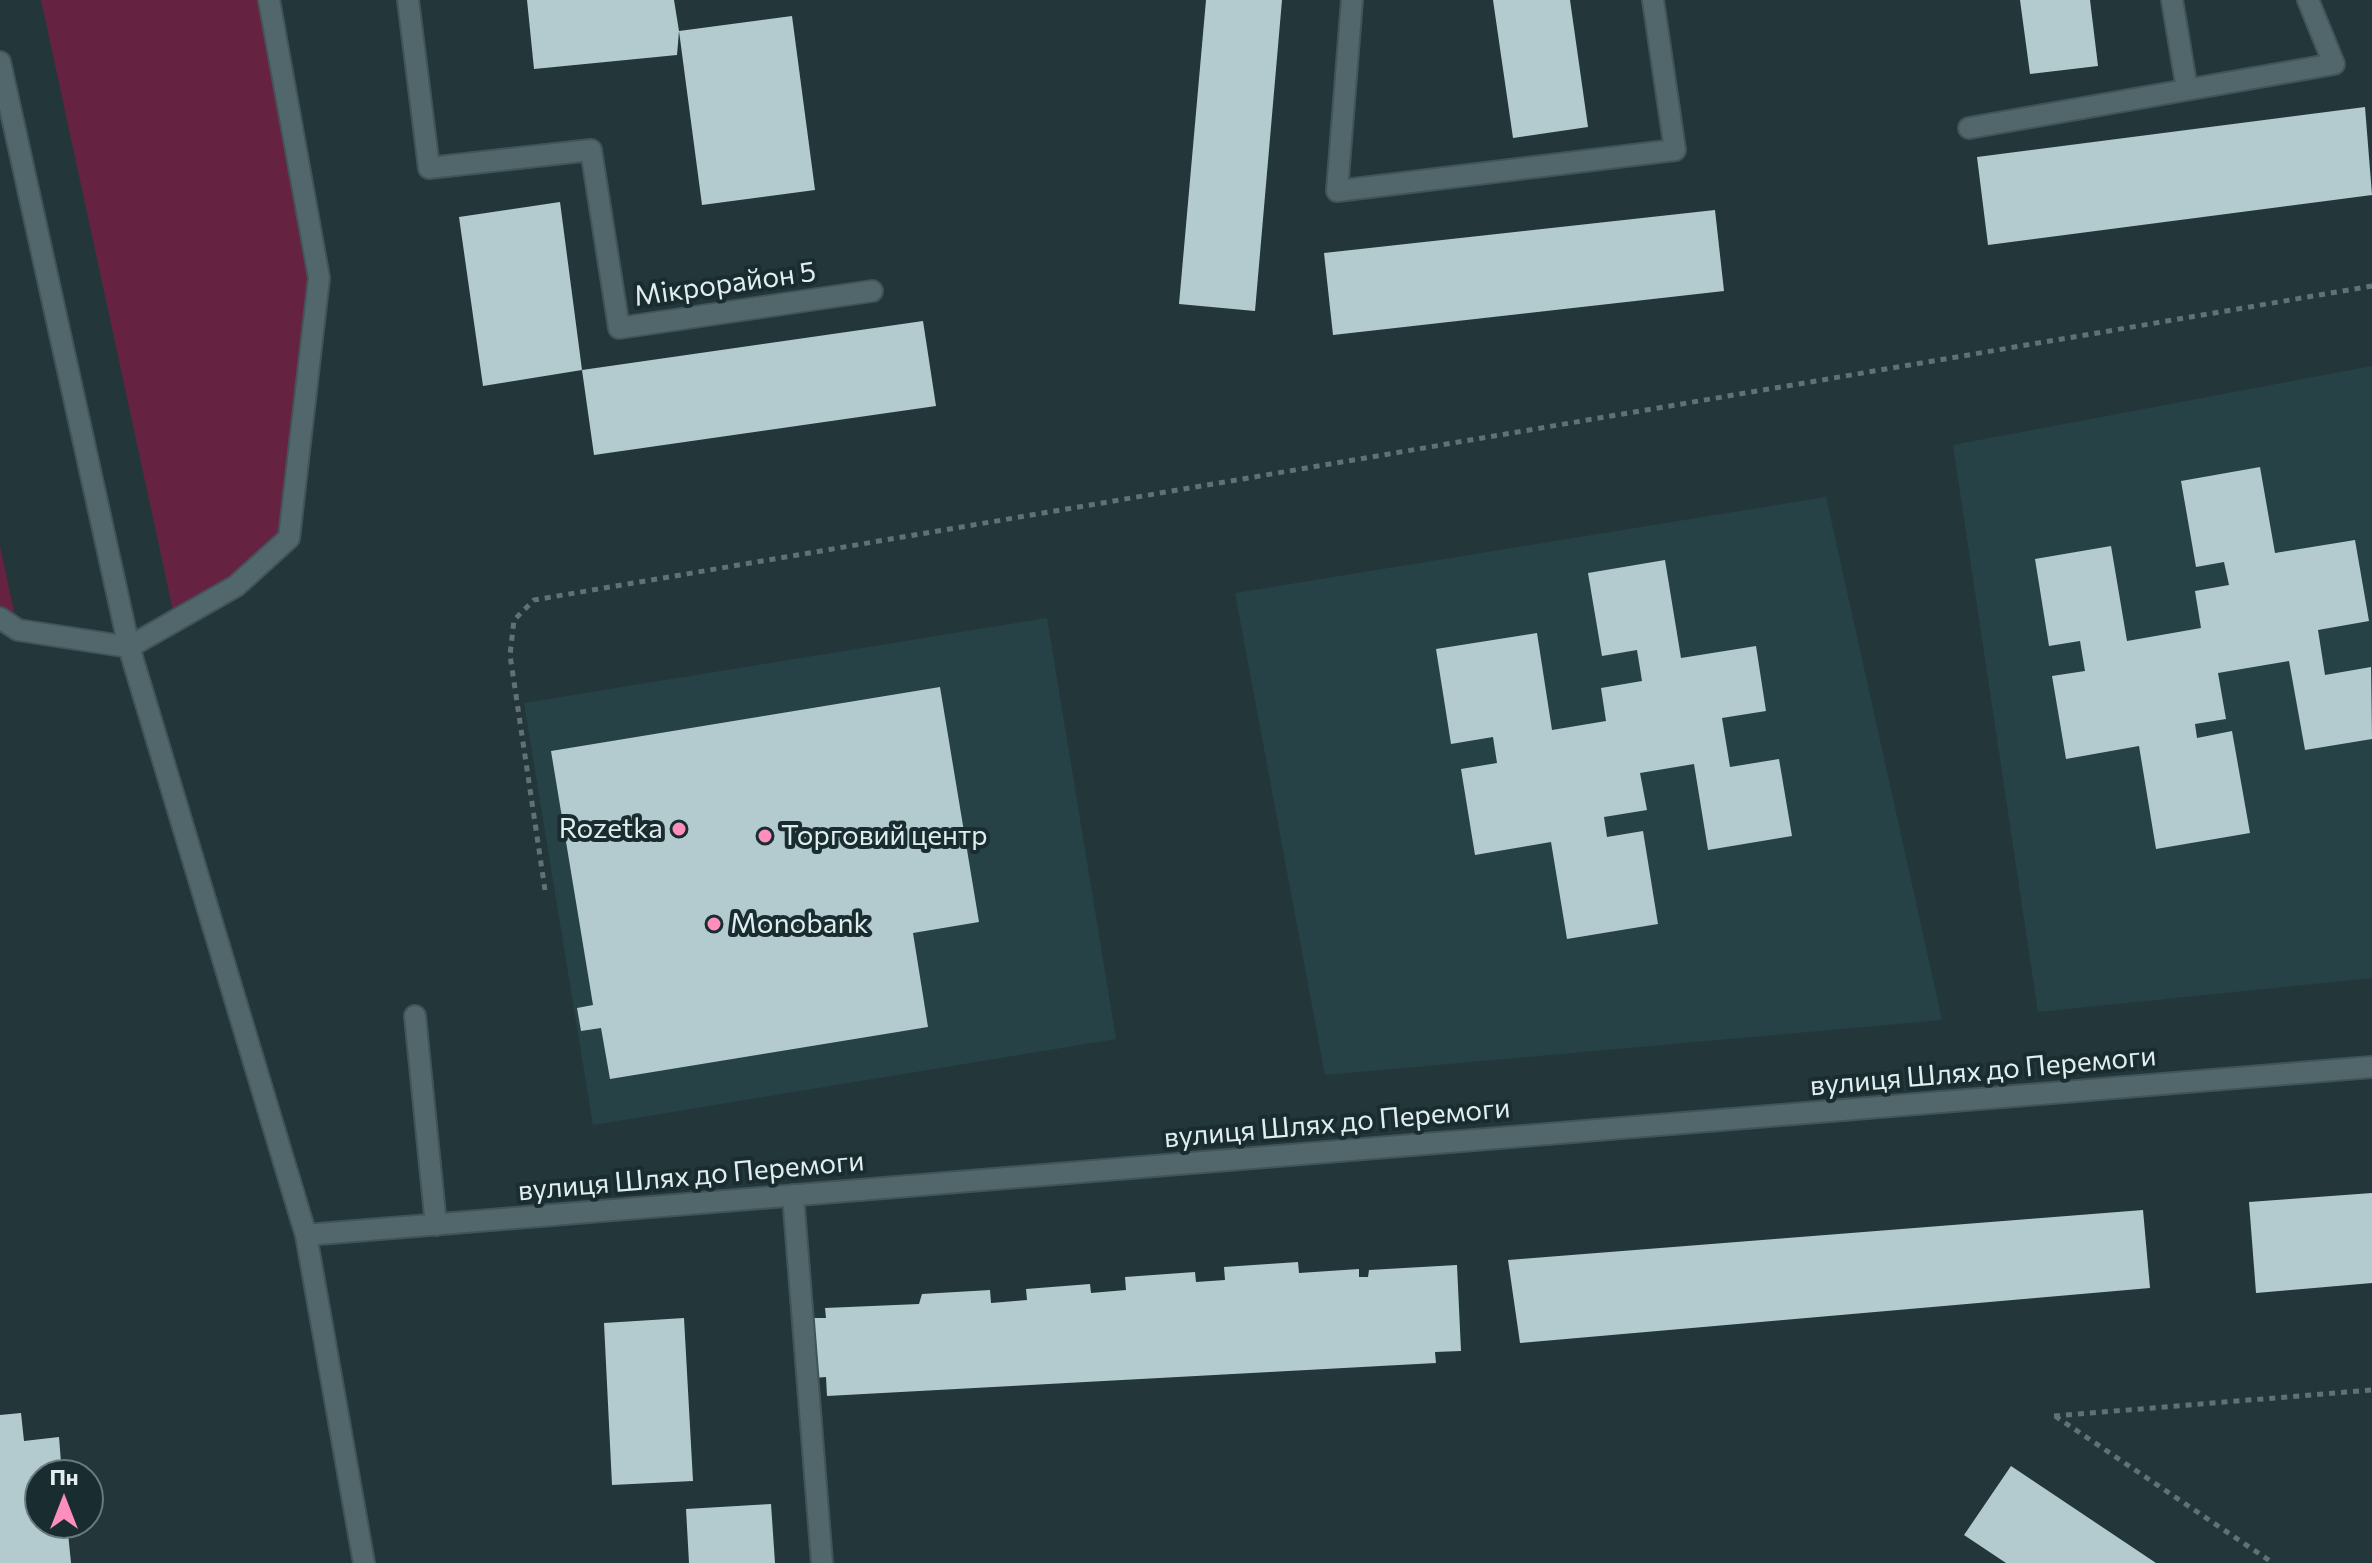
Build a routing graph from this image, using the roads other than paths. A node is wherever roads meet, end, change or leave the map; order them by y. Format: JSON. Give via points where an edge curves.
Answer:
{"nodes":[{"id":1,"x":269,"y":0,"type":"edge"},
{"id":2,"x":408,"y":0,"type":"edge"},
{"id":3,"x":1352,"y":0,"type":"edge"},
{"id":4,"x":1653,"y":0,"type":"edge"},
{"id":5,"x":2172,"y":0,"type":"edge"},
{"id":6,"x":2308,"y":0,"type":"edge"},
{"id":7,"x":0,"y":62,"type":"edge"},
{"id":8,"x":2187,"y":89,"type":"junction"},
{"id":9,"x":1969,"y":128,"type":"dead end"},
{"id":10,"x":872,"y":291,"type":"dead end"},
{"id":11,"x":0,"y":618,"type":"edge"},
{"id":12,"x":129,"y":647,"type":"junction"},
{"id":13,"x":415,"y":1016,"type":"dead end"},
{"id":14,"x":2372,"y":1067,"type":"edge"},
{"id":15,"x":793,"y":1195,"type":"junction"},
{"id":16,"x":436,"y":1225,"type":"junction"},
{"id":17,"x":306,"y":1235,"type":"junction"},
{"id":18,"x":364,"y":1563,"type":"edge"},
{"id":19,"x":822,"y":1563,"type":"edge"}],
"edges":[{"from":1,"to":12,"type":"street","via":[[319,278],[289,538],[236,586]]},
{"from":2,"to":10,"type":"street","name":"Мікрорайон 5","via":[[429,168],[591,150],[619,328]]},
{"from":3,"to":4,"type":"street","via":[[1337,191],[1675,150]]},
{"from":5,"to":8,"type":"street"},
{"from":6,"to":8,"type":"street","via":[[2334,64]]},
{"from":7,"to":12,"type":"street"},
{"from":8,"to":9,"type":"street"},
{"from":11,"to":12,"type":"street","via":[[18,630]]},
{"from":12,"to":17,"type":"street"},
{"from":13,"to":16,"type":"street"},
{"from":14,"to":15,"type":"street","name":"вулиця Шлях до Перемоги"},
{"from":15,"to":16,"type":"street","name":"вулиця Шлях до Перемоги"},
{"from":15,"to":19,"type":"street"},
{"from":16,"to":17,"type":"street","name":"вулиця Шлях до Перемоги"},
{"from":17,"to":18,"type":"street"}]}
